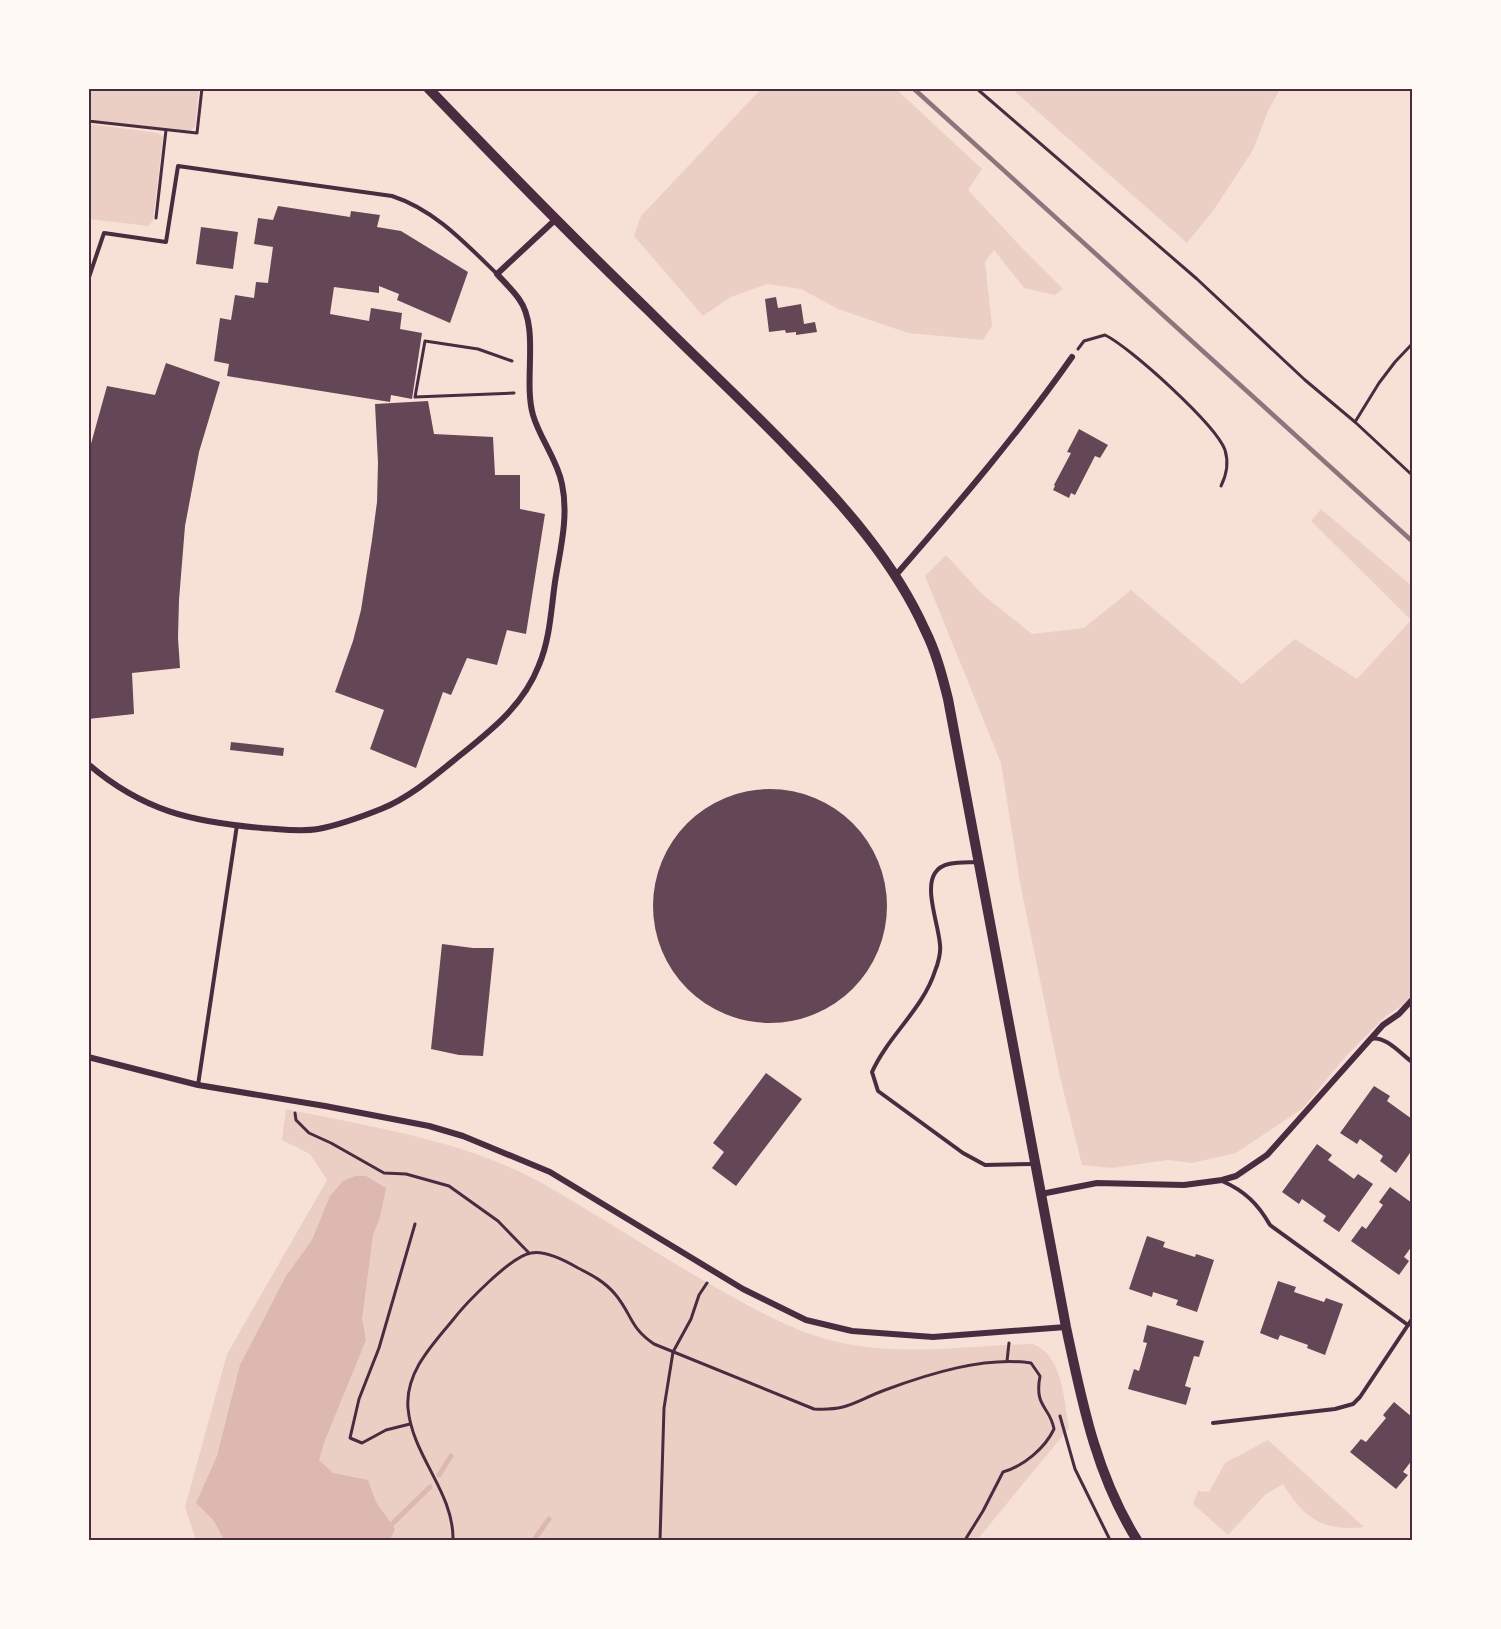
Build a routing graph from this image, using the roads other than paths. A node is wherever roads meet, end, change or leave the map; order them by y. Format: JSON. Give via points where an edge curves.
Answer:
{"nodes":[{"id":1,"x":428,"y":88,"type":"edge"},
{"id":2,"x":555,"y":220,"type":"junction"},
{"id":3,"x":497,"y":274,"type":"junction"},
{"id":4,"x":88,"y":280,"type":"edge"},
{"id":5,"x":1072,"y":357,"type":"road end"},
{"id":6,"x":895,"y":576,"type":"junction"},
{"id":7,"x":88,"y":764,"type":"edge"},
{"id":8,"x":237,"y":825,"type":"junction"},
{"id":9,"x":979,"y":861,"type":"junction"},
{"id":10,"x":1413,"y":1000,"type":"edge"},
{"id":11,"x":1370,"y":1040,"type":"junction"},
{"id":12,"x":88,"y":1057,"type":"edge"},
{"id":13,"x":1413,"y":1062,"type":"edge"},
{"id":14,"x":198,"y":1085,"type":"junction"},
{"id":15,"x":1036,"y":1163,"type":"junction"},
{"id":16,"x":1222,"y":1180,"type":"junction"},
{"id":17,"x":1041,"y":1194,"type":"junction"},
{"id":18,"x":1413,"y":1319,"type":"edge"},
{"id":19,"x":1408,"y":1325,"type":"junction"},
{"id":20,"x":1066,"y":1327,"type":"junction"},
{"id":21,"x":1213,"y":1423,"type":"dead end"},
{"id":22,"x":1137,"y":1540,"type":"edge"}],
"edges":[{"from":1,"to":2,"type":"main road"},
{"from":2,"to":3,"type":"street"},
{"from":2,"to":6,"type":"main road","via":[[806,467],[868,538]]},
{"from":3,"to":4,"type":"lane","via":[[451,230],[428,212],[400,198],[178,166],[166,242],[104,233]]},
{"from":3,"to":8,"type":"street","via":[[520,300],[526,315],[530,329],[533,414],[558,468],[565,501],[549,625],[539,665],[507,716],[432,777],[384,808],[316,829]]},
{"from":5,"to":6,"type":"street","via":[[1036,409]]},
{"from":6,"to":9,"type":"main road","via":[[917,612],[937,659]]},
{"from":7,"to":8,"type":"street","via":[[140,801],[189,818]]},
{"from":8,"to":14,"type":"lane"},
{"from":9,"to":15,"type":"main road"},
{"from":9,"to":15,"type":"lane","via":[[945,865],[935,872],[931,886],[941,947],[935,973],[872,1072],[878,1091],[963,1153],[985,1165]]},
{"from":10,"to":11,"type":"street"},
{"from":11,"to":13,"type":"lane","via":[[1385,1041]]},
{"from":11,"to":16,"type":"street","via":[[1267,1155],[1236,1176]]},
{"from":12,"to":14,"type":"street"},
{"from":14,"to":20,"type":"street","via":[[429,1126],[495,1148],[550,1172],[743,1289],[806,1320],[852,1331],[933,1337]]},
{"from":15,"to":17,"type":"main road"},
{"from":16,"to":17,"type":"street","via":[[1184,1185],[1097,1183]]},
{"from":16,"to":19,"type":"lane","via":[[1240,1189],[1270,1225]]},
{"from":17,"to":20,"type":"main road"},
{"from":18,"to":19,"type":"lane"},
{"from":19,"to":21,"type":"lane","via":[[1353,1404]]},
{"from":20,"to":22,"type":"main road","via":[[1095,1452]]}]}
